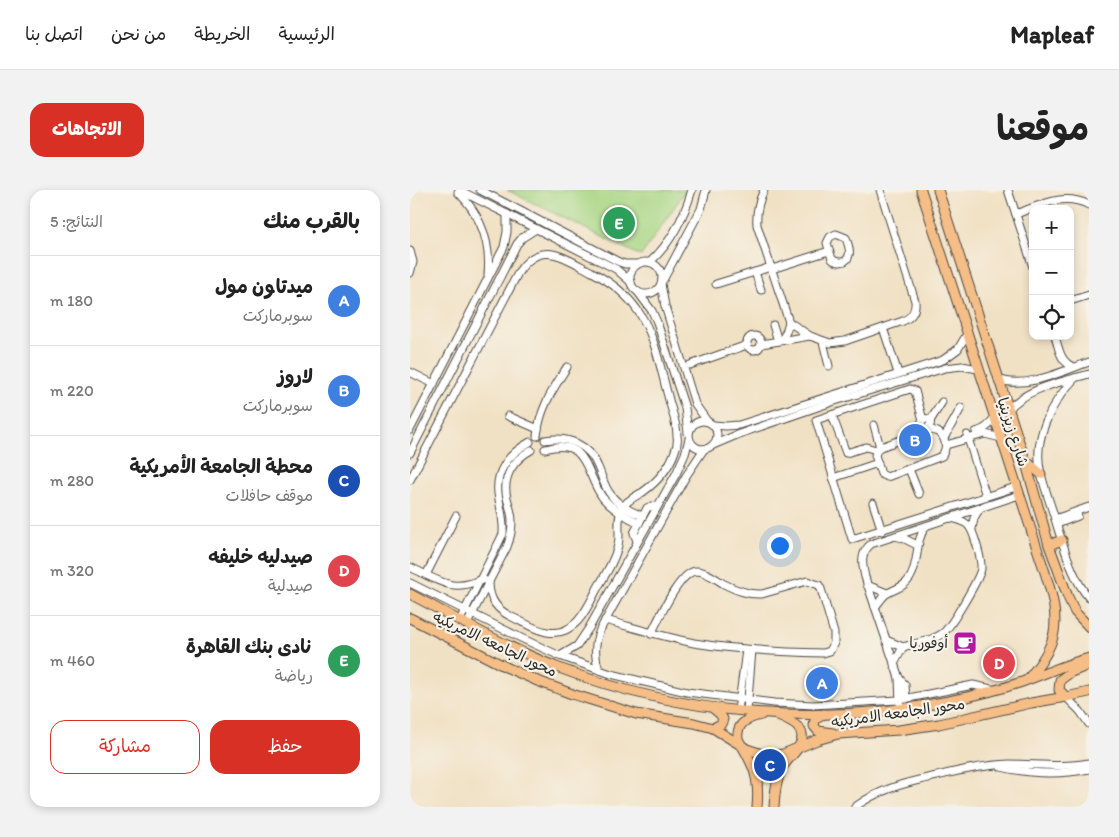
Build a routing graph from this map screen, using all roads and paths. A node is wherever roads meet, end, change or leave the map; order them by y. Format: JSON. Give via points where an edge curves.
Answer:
{"nodes":[{"id":1,"x":458,"y":190,"type":"edge"},
{"id":2,"x":480,"y":190,"type":"edge"},
{"id":3,"x":692,"y":190,"type":"edge"},
{"id":4,"x":706,"y":190,"type":"edge"},
{"id":5,"x":764,"y":190,"type":"edge"},
{"id":6,"x":880,"y":190,"type":"edge"},
{"id":7,"x":920,"y":190,"type":"edge"},
{"id":8,"x":938,"y":190,"type":"edge"},
{"id":9,"x":1008,"y":190,"type":"edge"},
{"id":10,"x":1089,"y":205,"type":"edge"},
{"id":11,"x":507,"y":214,"type":"junction"},
{"id":12,"x":1016,"y":214,"type":"junction"},
{"id":13,"x":536,"y":229,"type":"junction"},
{"id":14,"x":410,"y":251,"type":"edge"},
{"id":15,"x":829,"y":251,"type":"dead end"},
{"id":16,"x":1029,"y":255,"type":"edge"},
{"id":17,"x":650,"y":262,"type":"junction"},
{"id":18,"x":638,"y":264,"type":"junction"},
{"id":19,"x":771,"y":268,"type":"junction"},
{"id":20,"x":963,"y":270,"type":"junction"},
{"id":21,"x":755,"y":272,"type":"junction"},
{"id":22,"x":410,"y":273,"type":"edge"},
{"id":23,"x":949,"y":276,"type":"junction"},
{"id":24,"x":488,"y":279,"type":"junction"},
{"id":25,"x":631,"y":282,"type":"junction"},
{"id":26,"x":662,"y":282,"type":"junction"},
{"id":27,"x":716,"y":284,"type":"dead end"},
{"id":28,"x":969,"y":288,"type":"junction"},
{"id":29,"x":761,"y":290,"type":"dead end"},
{"id":30,"x":638,"y":292,"type":"junction"},
{"id":31,"x":954,"y":293,"type":"junction"},
{"id":32,"x":1089,"y":296,"type":"edge"},
{"id":33,"x":1074,"y":300,"type":"edge"},
{"id":34,"x":788,"y":322,"type":"junction"},
{"id":35,"x":773,"y":326,"type":"dead end"},
{"id":36,"x":883,"y":328,"type":"junction"},
{"id":37,"x":967,"y":334,"type":"junction"},
{"id":38,"x":810,"y":336,"type":"junction"},
{"id":39,"x":1056,"y":340,"type":"edge"},
{"id":40,"x":780,"y":341,"type":"junction"},
{"id":41,"x":823,"y":342,"type":"junction"},
{"id":42,"x":1062,"y":359,"type":"junction"},
{"id":43,"x":1089,"y":362,"type":"edge"},
{"id":44,"x":690,"y":365,"type":"dead end"},
{"id":45,"x":830,"y":366,"type":"dead end"},
{"id":46,"x":567,"y":367,"type":"dead end"},
{"id":47,"x":1074,"y":367,"type":"junction"},
{"id":48,"x":978,"y":369,"type":"junction"},
{"id":49,"x":410,"y":372,"type":"edge"},
{"id":50,"x":898,"y":373,"type":"junction"},
{"id":51,"x":1055,"y":373,"type":"junction"},
{"id":52,"x":1089,"y":374,"type":"edge"},
{"id":53,"x":1040,"y":378,"type":"junction"},
{"id":54,"x":1075,"y":378,"type":"junction"},
{"id":55,"x":998,"y":379,"type":"junction"},
{"id":56,"x":434,"y":384,"type":"junction"},
{"id":57,"x":1042,"y":389,"type":"junction"},
{"id":58,"x":942,"y":402,"type":"dead end"},
{"id":59,"x":962,"y":408,"type":"dead end"},
{"id":60,"x":1008,"y":410,"type":"junction"},
{"id":61,"x":832,"y":415,"type":"junction"},
{"id":62,"x":508,"y":416,"type":"dead end"},
{"id":63,"x":994,"y":417,"type":"junction"},
{"id":64,"x":710,"y":423,"type":"junction"},
{"id":65,"x":874,"y":425,"type":"dead end"},
{"id":66,"x":927,"y":425,"type":"junction"},
{"id":67,"x":410,"y":430,"type":"edge"},
{"id":68,"x":537,"y":433,"type":"junction"},
{"id":69,"x":688,"y":436,"type":"junction"},
{"id":70,"x":968,"y":437,"type":"junction"},
{"id":71,"x":1000,"y":438,"type":"junction"},
{"id":72,"x":545,"y":440,"type":"junction"},
{"id":73,"x":945,"y":441,"type":"junction"},
{"id":74,"x":530,"y":442,"type":"junction"},
{"id":75,"x":713,"y":445,"type":"junction"},
{"id":76,"x":878,"y":448,"type":"junction"},
{"id":77,"x":544,"y":449,"type":"junction"},
{"id":78,"x":704,"y":449,"type":"junction"},
{"id":79,"x":532,"y":450,"type":"junction"},
{"id":80,"x":410,"y":453,"type":"edge"},
{"id":81,"x":1025,"y":460,"type":"junction"},
{"id":82,"x":878,"y":464,"type":"junction"},
{"id":83,"x":909,"y":469,"type":"junction"},
{"id":84,"x":1041,"y":474,"type":"junction"},
{"id":85,"x":833,"y":478,"type":"junction"},
{"id":86,"x":410,"y":480,"type":"edge"},
{"id":87,"x":1018,"y":491,"type":"junction"},
{"id":88,"x":919,"y":494,"type":"dead end"},
{"id":89,"x":986,"y":496,"type":"junction"},
{"id":90,"x":874,"y":503,"type":"dead end"},
{"id":91,"x":656,"y":507,"type":"junction"},
{"id":92,"x":1089,"y":507,"type":"edge"},
{"id":93,"x":980,"y":508,"type":"junction"},
{"id":94,"x":622,"y":510,"type":"junction"},
{"id":95,"x":1089,"y":512,"type":"edge"},
{"id":96,"x":456,"y":516,"type":"dead end"},
{"id":97,"x":950,"y":518,"type":"junction"},
{"id":98,"x":641,"y":520,"type":"junction"},
{"id":99,"x":1056,"y":522,"type":"junction"},
{"id":100,"x":927,"y":526,"type":"junction"},
{"id":101,"x":972,"y":529,"type":"junction"},
{"id":102,"x":882,"y":530,"type":"junction"},
{"id":103,"x":894,"y":536,"type":"junction"},
{"id":104,"x":637,"y":540,"type":"junction"},
{"id":105,"x":1062,"y":540,"type":"junction"},
{"id":106,"x":917,"y":545,"type":"junction"},
{"id":107,"x":1049,"y":545,"type":"junction"},
{"id":108,"x":410,"y":567,"type":"edge"},
{"id":109,"x":426,"y":574,"type":"junction"},
{"id":110,"x":485,"y":581,"type":"junction"},
{"id":111,"x":410,"y":583,"type":"edge"},
{"id":112,"x":867,"y":585,"type":"junction"},
{"id":113,"x":410,"y":594,"type":"edge"},
{"id":114,"x":887,"y":594,"type":"junction"},
{"id":115,"x":1068,"y":597,"type":"junction"},
{"id":116,"x":1089,"y":598,"type":"edge"},
{"id":117,"x":1053,"y":602,"type":"junction"},
{"id":118,"x":875,"y":607,"type":"junction"},
{"id":119,"x":469,"y":612,"type":"junction"},
{"id":120,"x":410,"y":618,"type":"edge"},
{"id":121,"x":605,"y":620,"type":"junction"},
{"id":122,"x":464,"y":622,"type":"junction"},
{"id":123,"x":1089,"y":627,"type":"edge"},
{"id":124,"x":651,"y":634,"type":"junction"},
{"id":125,"x":886,"y":640,"type":"junction"},
{"id":126,"x":903,"y":648,"type":"junction"},
{"id":127,"x":749,"y":650,"type":"junction"},
{"id":128,"x":560,"y":656,"type":"junction"},
{"id":129,"x":1089,"y":658,"type":"edge"},
{"id":130,"x":894,"y":664,"type":"junction"},
{"id":131,"x":1089,"y":666,"type":"edge"},
{"id":132,"x":598,"y":670,"type":"junction"},
{"id":133,"x":611,"y":674,"type":"junction"},
{"id":134,"x":1028,"y":680,"type":"junction"},
{"id":135,"x":609,"y":684,"type":"junction"},
{"id":136,"x":1089,"y":692,"type":"edge"},
{"id":137,"x":1066,"y":698,"type":"junction"},
{"id":138,"x":744,"y":700,"type":"junction"},
{"id":139,"x":902,"y":703,"type":"junction"},
{"id":140,"x":713,"y":708,"type":"junction"},
{"id":141,"x":742,"y":711,"type":"junction"},
{"id":142,"x":771,"y":714,"type":"junction"},
{"id":143,"x":824,"y":714,"type":"junction"},
{"id":144,"x":1089,"y":724,"type":"edge"},
{"id":145,"x":713,"y":728,"type":"junction"},
{"id":146,"x":838,"y":734,"type":"junction"},
{"id":147,"x":741,"y":745,"type":"junction"},
{"id":148,"x":797,"y":749,"type":"junction"},
{"id":149,"x":1087,"y":762,"type":"edge"},
{"id":150,"x":994,"y":764,"type":"junction"},
{"id":151,"x":1089,"y":769,"type":"edge"},
{"id":152,"x":778,"y":779,"type":"junction"},
{"id":153,"x":758,"y":782,"type":"junction"},
{"id":154,"x":757,"y":807,"type":"edge"},
{"id":155,"x":774,"y":807,"type":"edge"},
{"id":156,"x":855,"y":807,"type":"edge"}],
"edges":[{"from":1,"to":11,"type":"street"},
{"from":1,"to":24,"type":"street","via":[[474,211],[486,238]]},
{"from":2,"to":18,"type":"street","via":[[619,262]]},
{"from":3,"to":17,"type":"street","via":[[671,238]]},
{"from":4,"to":26,"type":"street","via":[[701,208]]},
{"from":5,"to":19,"type":"street","via":[[756,214]]},
{"from":6,"to":36,"type":"street","via":[[916,302],[907,319]]},
{"from":7,"to":23,"type":"main road","name":"شارع زيزينيا"},
{"from":8,"to":20,"type":"main road","name":"شارع زيزينيا"},
{"from":9,"to":12,"type":"street"},
{"from":10,"to":12,"type":"street","via":[[1061,199]]},
{"from":11,"to":13,"type":"street"},
{"from":11,"to":24,"type":"street","via":[[506,240]]},
{"from":12,"to":16,"type":"street"},
{"from":13,"to":25,"type":"street","via":[[616,269]]},
{"from":13,"to":80,"type":"street","via":[[517,244]]},
{"from":14,"to":22,"type":"street","via":[[413,262]]},
{"from":15,"to":19,"type":"street"},
{"from":17,"to":18,"type":"street"},
{"from":17,"to":26,"type":"street","via":[[660,268]]},
{"from":18,"to":25,"type":"street","via":[[632,270]]},
{"from":19,"to":21,"type":"street"},
{"from":19,"to":34,"type":"street"},
{"from":20,"to":23,"type":"main road"},
{"from":20,"to":28,"type":"main road","name":"شارع زيزينيا"},
{"from":21,"to":27,"type":"street"},
{"from":21,"to":29,"type":"street"},
{"from":23,"to":31,"type":"main road","name":"شارع زيزينيا"},
{"from":24,"to":56,"type":"street"},
{"from":25,"to":30,"type":"street"},
{"from":26,"to":30,"type":"street","via":[[653,293]]},
{"from":26,"to":64,"type":"street","via":[[665,306],[695,404]]},
{"from":28,"to":31,"type":"main road"},
{"from":28,"to":55,"type":"main road","name":"شارع زيزينيا"},
{"from":30,"to":69,"type":"street","via":[[657,322],[687,417]]},
{"from":31,"to":37,"type":"main road","name":"شارع زيزينيا"},
{"from":32,"to":33,"type":"street"},
{"from":34,"to":38,"type":"street"},
{"from":34,"to":40,"type":"street"},
{"from":35,"to":40,"type":"street"},
{"from":36,"to":41,"type":"street","via":[[845,341]]},
{"from":36,"to":50,"type":"street"},
{"from":37,"to":48,"type":"main road","name":"شارع زيزينيا"},
{"from":37,"to":50,"type":"street","via":[[958,349],[943,360]]},
{"from":38,"to":40,"type":"street"},
{"from":38,"to":41,"type":"street"},
{"from":39,"to":42,"type":"street"},
{"from":40,"to":44,"type":"street","via":[[761,344],[755,350],[748,346]]},
{"from":41,"to":45,"type":"street"},
{"from":42,"to":47,"type":"street"},
{"from":42,"to":51,"type":"street"},
{"from":43,"to":47,"type":"street"},
{"from":46,"to":68,"type":"street","via":[[545,402]]},
{"from":47,"to":51,"type":"street"},
{"from":48,"to":63,"type":"main road","name":"شارع زيزينيا"},
{"from":48,"to":75,"type":"street","via":[[962,366],[945,368],[835,401]]},
{"from":49,"to":56,"type":"street"},
{"from":50,"to":64,"type":"street","via":[[739,425]]},
{"from":51,"to":53,"type":"street"},
{"from":52,"to":54,"type":"street"},
{"from":53,"to":55,"type":"street","via":[[1015,384]]},
{"from":53,"to":57,"type":"street"},
{"from":54,"to":57,"type":"street"},
{"from":54,"to":84,"type":"street","via":[[1060,395],[1045,424],[1038,457]]},
{"from":55,"to":60,"type":"main road","name":"شارع زيزينيا"},
{"from":56,"to":67,"type":"street"},
{"from":57,"to":60,"type":"street","via":[[1020,398]]},
{"from":58,"to":66,"type":"street"},
{"from":59,"to":73,"type":"street"},
{"from":60,"to":81,"type":"main road","name":"شارع زيزينيا"},
{"from":61,"to":66,"type":"street","via":[[911,389],[915,391]]},
{"from":61,"to":76,"type":"street","via":[[846,453],[866,447]]},
{"from":61,"to":85,"type":"street","via":[[816,420]]},
{"from":62,"to":68,"type":"street"},
{"from":63,"to":70,"type":"street","via":[[984,430]]},
{"from":63,"to":71,"type":"main road","name":"شارع زيزينيا"},
{"from":64,"to":69,"type":"street","via":[[700,420],[693,424]]},
{"from":64,"to":75,"type":"street","via":[[717,435]]},
{"from":65,"to":76,"type":"street"},
{"from":66,"to":73,"type":"street"},
{"from":66,"to":76,"type":"street"},
{"from":68,"to":72,"type":"street"},
{"from":68,"to":74,"type":"street"},
{"from":69,"to":78,"type":"street","via":[[694,447]]},
{"from":69,"to":91,"type":"street","via":[[682,460]]},
{"from":70,"to":71,"type":"street","via":[[985,434]]},
{"from":70,"to":73,"type":"street"},
{"from":70,"to":89,"type":"street"},
{"from":71,"to":87,"type":"main road","name":"شارع زيزينيا"},
{"from":72,"to":77,"type":"street"},
{"from":72,"to":94,"type":"street","via":[[568,440],[586,448]]},
{"from":73,"to":83,"type":"street","via":[[944,453],[939,458]]},
{"from":74,"to":79,"type":"street"},
{"from":74,"to":110,"type":"street","via":[[507,459],[498,477],[503,534]]},
{"from":75,"to":78,"type":"street"},
{"from":76,"to":82,"type":"street","via":[[875,455]]},
{"from":77,"to":79,"type":"street","via":[[540,453]]},
{"from":77,"to":94,"type":"street","via":[[560,446],[580,455],[602,496],[610,506]]},
{"from":78,"to":121,"type":"street"},
{"from":79,"to":110,"type":"street","via":[[518,459],[506,480],[511,534],[507,547]]},
{"from":81,"to":84,"type":"main road"},
{"from":81,"to":107,"type":"main road","name":"شارع زيزينيا"},
{"from":82,"to":83,"type":"street","via":[[881,474],[887,477]]},
{"from":82,"to":85,"type":"street"},
{"from":83,"to":88,"type":"street"},
{"from":84,"to":99,"type":"street"},
{"from":85,"to":102,"type":"street","via":[[852,539]]},
{"from":86,"to":94,"type":"street","via":[[518,273],[537,254],[555,254],[608,281],[632,302],[652,340],[672,412],[678,437],[669,464],[658,480]]},
{"from":87,"to":89,"type":"street"},
{"from":87,"to":93,"type":"street"},
{"from":87,"to":117,"type":"main road","name":"شارع زيزينيا"},
{"from":89,"to":102,"type":"street"},
{"from":90,"to":102,"type":"street"},
{"from":91,"to":98,"type":"street","via":[[648,506]]},
{"from":91,"to":104,"type":"street"},
{"from":92,"to":99,"type":"street"},
{"from":93,"to":97,"type":"street"},
{"from":93,"to":101,"type":"street"},
{"from":94,"to":98,"type":"street"},
{"from":94,"to":110,"type":"street","via":[[614,556],[584,614],[570,628],[547,632],[509,616],[497,608]]},
{"from":95,"to":99,"type":"street"},
{"from":96,"to":109,"type":"street"},
{"from":97,"to":100,"type":"street"},
{"from":97,"to":101,"type":"street","via":[[966,523]]},
{"from":98,"to":104,"type":"street","via":[[634,533]]},
{"from":99,"to":105,"type":"street"},
{"from":100,"to":103,"type":"street"},
{"from":100,"to":106,"type":"street"},
{"from":101,"to":126,"type":"street","via":[[981,566],[970,592],[944,632]]},
{"from":103,"to":106,"type":"street"},
{"from":103,"to":112,"type":"street","via":[[871,544],[864,552],[862,564]]},
{"from":104,"to":128,"type":"street","via":[[580,642]]},
{"from":105,"to":107,"type":"main road"},
{"from":105,"to":116,"type":"street","via":[[1078,585]]},
{"from":106,"to":114,"type":"street","via":[[916,566],[911,577],[903,586]]},
{"from":107,"to":115,"type":"main road","name":"شارع زيزينيا"},
{"from":108,"to":109,"type":"street"},
{"from":109,"to":110,"type":"street","via":[[457,586]]},
{"from":110,"to":119,"type":"street"},
{"from":111,"to":119,"type":"street"},
{"from":112,"to":114,"type":"street"},
{"from":112,"to":118,"type":"street"},
{"from":113,"to":122,"type":"main road","name":"محور الجامعه الامريكيه"},
{"from":114,"to":118,"type":"street"},
{"from":115,"to":117,"type":"main road"},
{"from":115,"to":123,"type":"main road","name":"شارع زيزينيا","via":[[1075,612]]},
{"from":117,"to":134,"type":"main road","name":"شارع زيزينيا","via":[[1055,628],[1051,644]]},
{"from":118,"to":125,"type":"street"},
{"from":119,"to":122,"type":"street"},
{"from":119,"to":128,"type":"street"},
{"from":120,"to":145,"type":"main road","name":"محور الجامعه الامريكيه","via":[[508,668],[564,691],[636,714]]},
{"from":121,"to":124,"type":"street"},
{"from":121,"to":132,"type":"street","via":[[595,646]]},
{"from":122,"to":135,"type":"main road","name":"محور الجامعه الامريكيه","via":[[546,662]]},
{"from":124,"to":127,"type":"street"},
{"from":124,"to":127,"type":"street","via":[[678,586],[692,572],[704,573],[754,595],[807,581],[818,585],[834,633],[833,648],[823,653]]},
{"from":125,"to":126,"type":"street"},
{"from":125,"to":130,"type":"street"},
{"from":126,"to":130,"type":"street"},
{"from":127,"to":138,"type":"street"},
{"from":128,"to":132,"type":"street"},
{"from":129,"to":134,"type":"main road","name":"محور الجامعه الامريكيه"},
{"from":130,"to":139,"type":"street","via":[[905,685]]},
{"from":131,"to":137,"type":"main road","via":[[1060,680],[1059,690]]},
{"from":132,"to":133,"type":"street"},
{"from":133,"to":135,"type":"main road"},
{"from":133,"to":138,"type":"street","via":[[687,692]]},
{"from":134,"to":139,"type":"main road","name":"محور الجامعه الامريكيه","via":[[949,701]]},
{"from":135,"to":140,"type":"main road","name":"محور الجامعه الامريكيه"},
{"from":136,"to":137,"type":"main road","name":"محور الجامعه الامريكيه"},
{"from":137,"to":144,"type":"street"},
{"from":137,"to":146,"type":"main road","name":"محور الجامعه الامريكيه","via":[[919,727]]},
{"from":138,"to":139,"type":"street","via":[[813,705]]},
{"from":138,"to":141,"type":"street"},
{"from":139,"to":143,"type":"main road","name":"محور الجامعه الامريكيه"},
{"from":140,"to":141,"type":"main road","name":"محور الجامعه الامريكيه"},
{"from":140,"to":145,"type":"main road","via":[[723,719]]},
{"from":141,"to":142,"type":"main road","name":"محور الجامعه الامريكيه"},
{"from":142,"to":143,"type":"main road","name":"محور الجامعه الامريكيه"},
{"from":142,"to":147,"type":"main road","via":[[742,722],[737,734]]},
{"from":142,"to":148,"type":"main road","via":[[799,728],[802,741]]},
{"from":143,"to":146,"type":"main road","via":[[815,720],[815,728]]},
{"from":145,"to":147,"type":"main road","name":"محور الجامعه الامريكيه"},
{"from":146,"to":148,"type":"main road","name":"محور الجامعه الامريكيه"},
{"from":147,"to":148,"type":"main road","name":"محور الجامعه الامريكيه","via":[[768,756]]},
{"from":147,"to":153,"type":"main road"},
{"from":148,"to":152,"type":"main road","via":[[787,760]]},
{"from":149,"to":150,"type":"street","via":[[1061,766]]},
{"from":150,"to":151,"type":"street","via":[[1029,772],[1060,773]]},
{"from":150,"to":156,"type":"street","via":[[900,784]]},
{"from":152,"to":153,"type":"main road","via":[[766,771]]},
{"from":152,"to":155,"type":"main road"},
{"from":153,"to":154,"type":"main road"}]}
